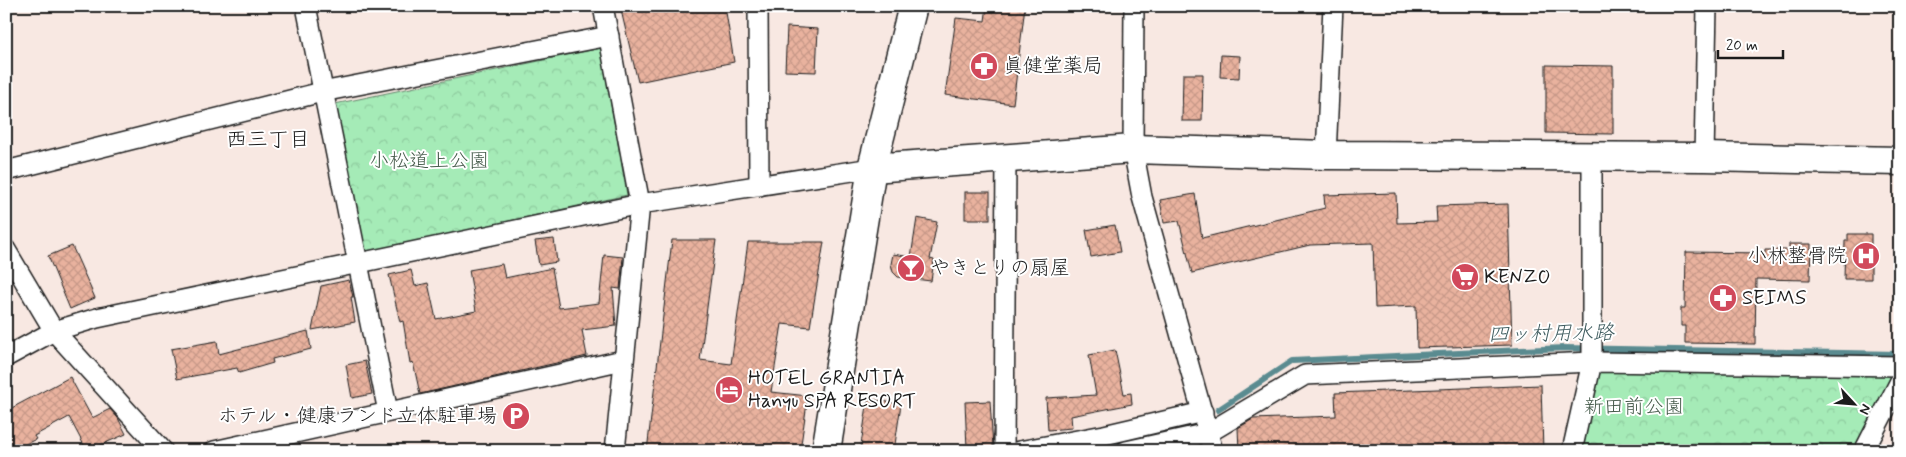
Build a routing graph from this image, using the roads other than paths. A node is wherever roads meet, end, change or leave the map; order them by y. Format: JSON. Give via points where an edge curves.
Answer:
{"nodes":[{"id":1,"x":306,"y":6,"type":"edge"},
{"id":2,"x":603,"y":6,"type":"edge"},
{"id":3,"x":758,"y":6,"type":"edge"},
{"id":4,"x":913,"y":6,"type":"edge"},
{"id":5,"x":1134,"y":6,"type":"edge"},
{"id":6,"x":1332,"y":6,"type":"edge"},
{"id":7,"x":1707,"y":6,"type":"edge"},
{"id":8,"x":609,"y":36,"type":"junction"},
{"id":9,"x":322,"y":92,"type":"junction"},
{"id":10,"x":1133,"y":149,"type":"junction"},
{"id":11,"x":1326,"y":155,"type":"junction"},
{"id":12,"x":1592,"y":156,"type":"junction"},
{"id":13,"x":1704,"y":157,"type":"junction"},
{"id":14,"x":1006,"y":158,"type":"junction"},
{"id":15,"x":1900,"y":161,"type":"edge"},
{"id":16,"x":872,"y":168,"type":"junction"},
{"id":17,"x":6,"y":171,"type":"edge"},
{"id":18,"x":759,"y":186,"type":"junction"},
{"id":19,"x":640,"y":204,"type":"junction"},
{"id":20,"x":6,"y":250,"type":"edge"},
{"id":21,"x":359,"y":264,"type":"junction"},
{"id":22,"x":54,"y":331,"type":"junction"},
{"id":23,"x":6,"y":357,"type":"edge"},
{"id":24,"x":624,"y":360,"type":"junction"},
{"id":25,"x":1592,"y":362,"type":"junction"},
{"id":26,"x":1900,"y":366,"type":"edge"},
{"id":27,"x":1900,"y":381,"type":"edge"},
{"id":28,"x":388,"y":412,"type":"junction"},
{"id":29,"x":1203,"y":412,"type":"junction"},
{"id":30,"x":1210,"y":442,"type":"edge"},
{"id":31,"x":163,"y":451,"type":"edge"},
{"id":32,"x":214,"y":451,"type":"edge"},
{"id":33,"x":615,"y":451,"type":"edge"},
{"id":34,"x":826,"y":451,"type":"edge"},
{"id":35,"x":1004,"y":451,"type":"edge"},
{"id":36,"x":1018,"y":451,"type":"edge"},
{"id":37,"x":1126,"y":451,"type":"edge"},
{"id":38,"x":1572,"y":451,"type":"edge"},
{"id":39,"x":1864,"y":451,"type":"edge"}],
"edges":[{"from":1,"to":9,"type":"street"},
{"from":2,"to":8,"type":"street"},
{"from":3,"to":18,"type":"street"},
{"from":4,"to":16,"type":"street"},
{"from":5,"to":10,"type":"street"},
{"from":6,"to":11,"type":"street"},
{"from":7,"to":13,"type":"street"},
{"from":8,"to":9,"type":"street"},
{"from":8,"to":19,"type":"street"},
{"from":9,"to":17,"type":"street"},
{"from":9,"to":21,"type":"street"},
{"from":10,"to":11,"type":"street"},
{"from":10,"to":14,"type":"street"},
{"from":10,"to":29,"type":"street","via":[[1142,197]]},
{"from":11,"to":12,"type":"street"},
{"from":12,"to":13,"type":"street"},
{"from":12,"to":25,"type":"street"},
{"from":13,"to":15,"type":"street"},
{"from":14,"to":16,"type":"street"},
{"from":14,"to":35,"type":"street"},
{"from":16,"to":18,"type":"street"},
{"from":16,"to":34,"type":"street"},
{"from":18,"to":19,"type":"street"},
{"from":19,"to":21,"type":"street"},
{"from":19,"to":24,"type":"street"},
{"from":20,"to":22,"type":"street"},
{"from":21,"to":22,"type":"street","via":[[97,318]]},
{"from":21,"to":28,"type":"street"},
{"from":22,"to":23,"type":"street"},
{"from":22,"to":31,"type":"street"},
{"from":24,"to":28,"type":"street"},
{"from":24,"to":33,"type":"street"},
{"from":25,"to":26,"type":"street"},
{"from":25,"to":30,"type":"street","via":[[1305,375]]},
{"from":25,"to":38,"type":"street"},
{"from":27,"to":39,"type":"street"},
{"from":28,"to":32,"type":"street"},
{"from":29,"to":30,"type":"street"},
{"from":29,"to":36,"type":"street"},
{"from":30,"to":37,"type":"street"}]}
